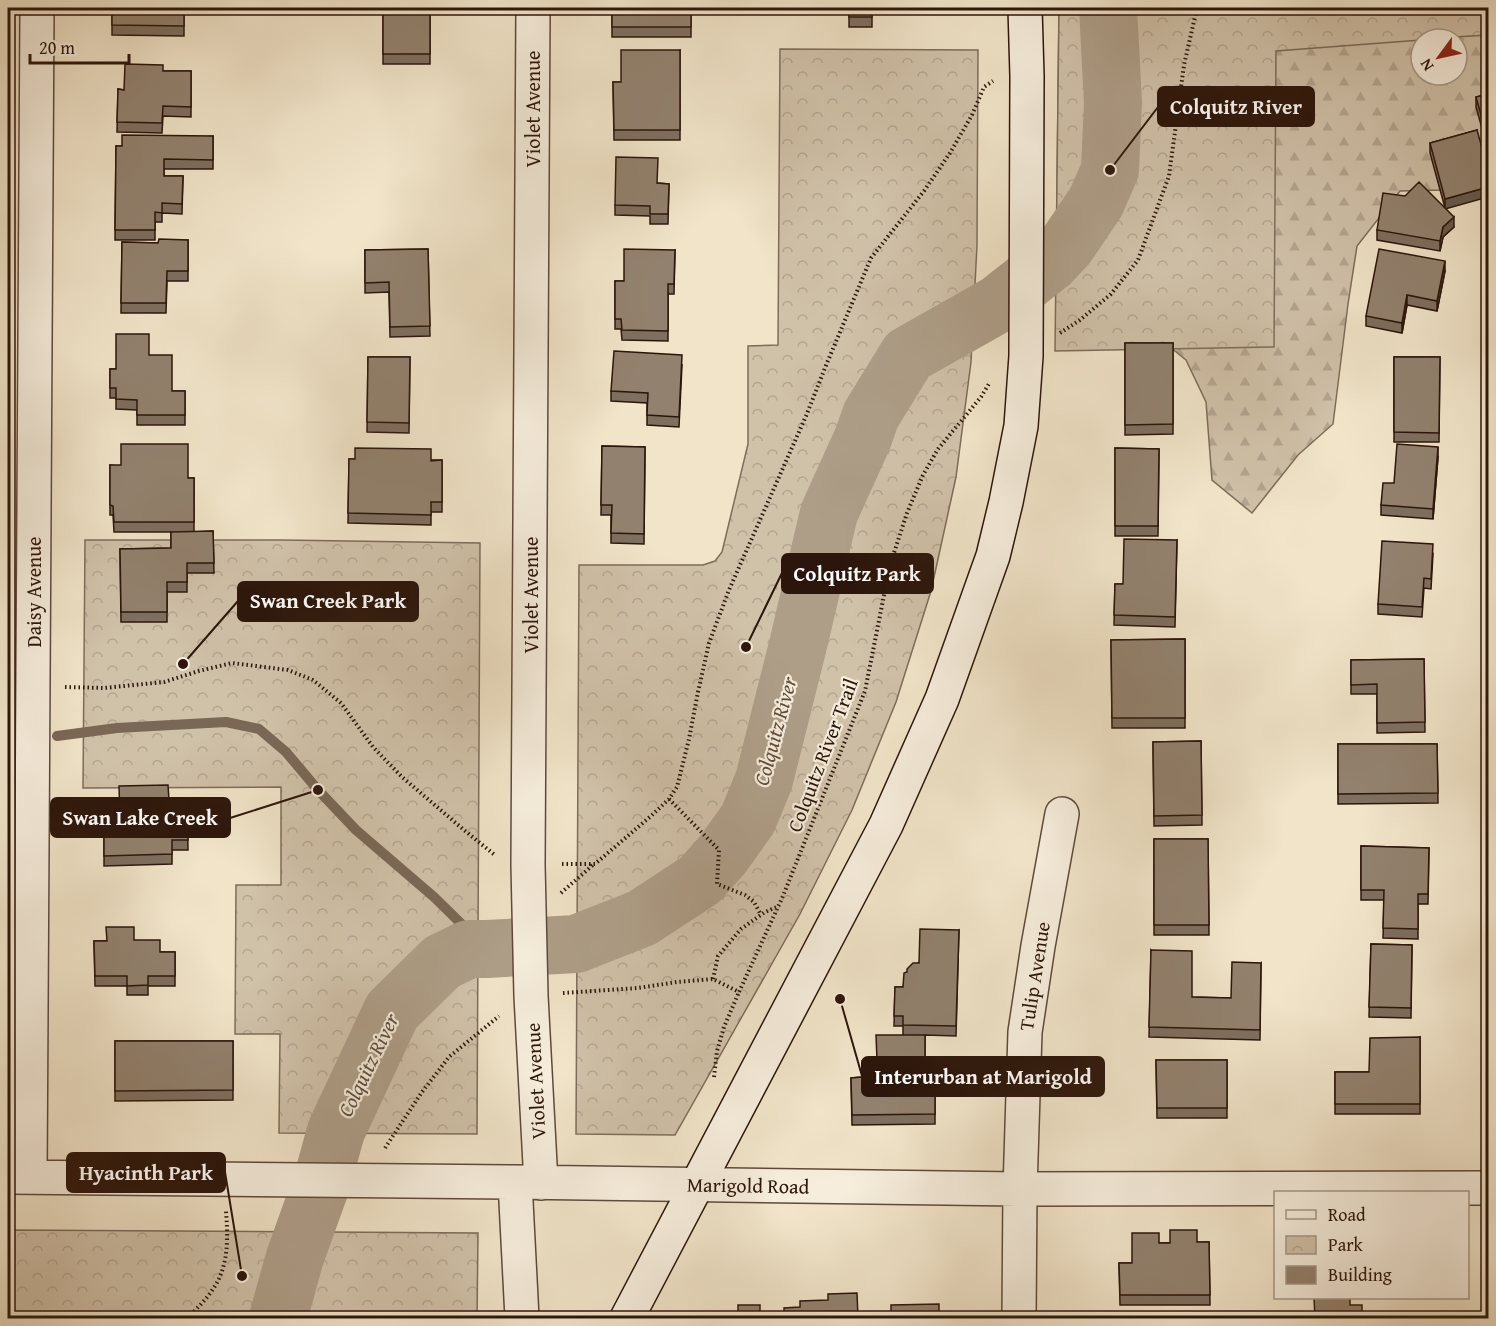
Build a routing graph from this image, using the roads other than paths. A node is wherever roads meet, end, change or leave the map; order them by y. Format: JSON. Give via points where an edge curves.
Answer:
{"nodes":[{"id":1,"x":37,"y":8,"type":"edge"},
{"id":2,"x":533,"y":8,"type":"edge"},
{"id":3,"x":1025,"y":8,"type":"edge"},
{"id":4,"x":1062,"y":814,"type":"dead end"},
{"id":5,"x":19,"y":1178,"type":"edge"},
{"id":6,"x":528,"y":1182,"type":"junction"},
{"id":7,"x":697,"y":1184,"type":"junction"},
{"id":8,"x":1488,"y":1188,"type":"edge"},
{"id":9,"x":1020,"y":1189,"type":"junction"},
{"id":10,"x":522,"y":1318,"type":"edge"},
{"id":11,"x":627,"y":1318,"type":"edge"},
{"id":12,"x":1019,"y":1318,"type":"edge"}],
"edges":[{"from":1,"to":5,"type":"street","name":"Daisy Avenue","via":[[32,686]]},
{"from":2,"to":6,"type":"street","name":"Violet Avenue"},
{"from":3,"to":7,"type":"street","via":[[1026,347],[1021,426],[993,556],[942,699],[886,825]]},
{"from":4,"to":9,"type":"street","name":"Tulip Avenue","via":[[1024,1032]]},
{"from":5,"to":6,"type":"street","name":"Marigold Road"},
{"from":6,"to":7,"type":"street","name":"Marigold Road"},
{"from":6,"to":10,"type":"street","name":"Violet Avenue"},
{"from":7,"to":9,"type":"street","name":"Marigold Road"},
{"from":7,"to":11,"type":"street"},
{"from":8,"to":9,"type":"street","name":"Marigold Road"},
{"from":9,"to":12,"type":"street","name":"Tulip Avenue"}]}
